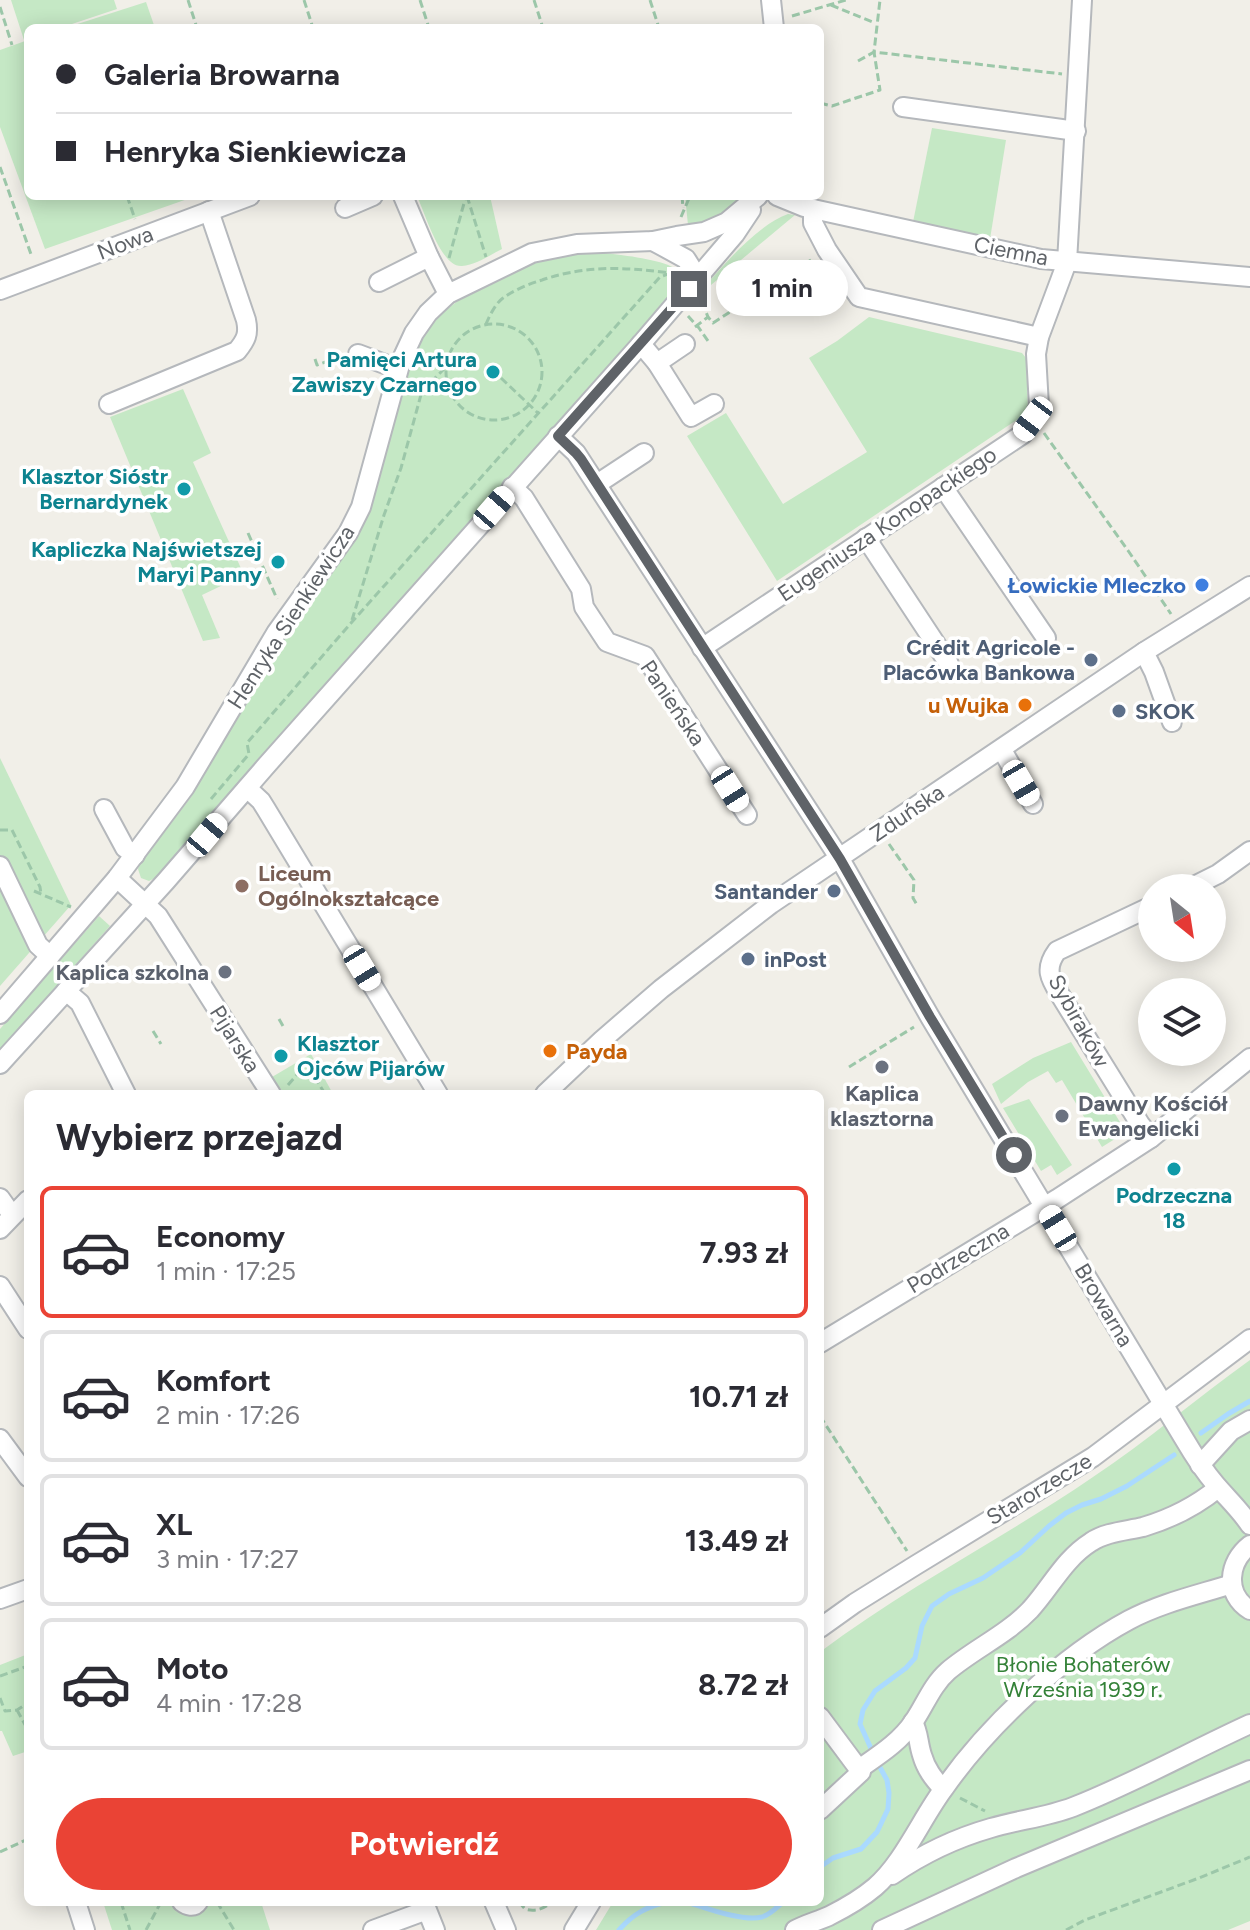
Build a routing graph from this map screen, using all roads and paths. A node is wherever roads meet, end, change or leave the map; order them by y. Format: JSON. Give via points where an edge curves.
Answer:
{"nodes":[{"id":1,"x":188,"y":0,"type":"edge"},
{"id":2,"x":304,"y":0,"type":"edge"},
{"id":3,"x":420,"y":0,"type":"edge"},
{"id":4,"x":534,"y":0,"type":"edge"},
{"id":5,"x":650,"y":0,"type":"edge"},
{"id":6,"x":771,"y":0,"type":"edge"},
{"id":7,"x":846,"y":0,"type":"edge"},
{"id":8,"x":880,"y":0,"type":"edge"},
{"id":9,"x":1082,"y":0,"type":"edge"},
{"id":10,"x":831,"y":5,"type":"junction"},
{"id":11,"x":0,"y":7,"type":"edge"},
{"id":12,"x":792,"y":16,"type":"dead end"},
{"id":13,"x":196,"y":24,"type":"edge"},
{"id":14,"x":312,"y":24,"type":"edge"},
{"id":15,"x":428,"y":24,"type":"edge"},
{"id":16,"x":542,"y":24,"type":"edge"},
{"id":17,"x":658,"y":24,"type":"edge"},
{"id":18,"x":774,"y":24,"type":"edge"},
{"id":19,"x":877,"y":24,"type":"junction"},
{"id":20,"x":12,"y":45,"type":"dead end"},
{"id":21,"x":874,"y":52,"type":"junction"},
{"id":22,"x":858,"y":61,"type":"dead end"},
{"id":23,"x":1069,"y":74,"type":"dead end"},
{"id":24,"x":824,"y":104,"type":"edge"},
{"id":25,"x":903,"y":107,"type":"dead end"},
{"id":26,"x":1076,"y":131,"type":"junction"},
{"id":27,"x":0,"y":167,"type":"edge"},
{"id":28,"x":128,"y":200,"type":"edge"},
{"id":29,"x":239,"y":200,"type":"edge"},
{"id":30,"x":364,"y":200,"type":"edge"},
{"id":31,"x":405,"y":200,"type":"edge"},
{"id":32,"x":466,"y":200,"type":"edge"},
{"id":33,"x":468,"y":200,"type":"edge"},
{"id":34,"x":683,"y":200,"type":"edge"},
{"id":35,"x":688,"y":200,"type":"edge"},
{"id":36,"x":754,"y":200,"type":"edge"},
{"id":37,"x":756,"y":200,"type":"edge"},
{"id":38,"x":787,"y":200,"type":"edge"},
{"id":39,"x":345,"y":208,"type":"dead end"},
{"id":40,"x":684,"y":209,"type":"junction"},
{"id":41,"x":813,"y":209,"type":"junction"},
{"id":42,"x":209,"y":211,"type":"junction"},
{"id":43,"x":679,"y":222,"type":"dead end"},
{"id":44,"x":139,"y":229,"type":"dead end"},
{"id":45,"x":653,"y":241,"type":"junction"},
{"id":46,"x":827,"y":250,"type":"junction"},
{"id":47,"x":429,"y":257,"type":"junction"},
{"id":48,"x":487,"y":259,"type":"dead end"},
{"id":49,"x":1067,"y":262,"type":"junction"},
{"id":50,"x":448,"y":263,"type":"dead end"},
{"id":51,"x":745,"y":263,"type":"dead end"},
{"id":52,"x":36,"y":268,"type":"dead end"},
{"id":53,"x":1250,"y":277,"type":"edge"},
{"id":54,"x":698,"y":278,"type":"junction"},
{"id":55,"x":379,"y":282,"type":"dead end"},
{"id":56,"x":0,"y":290,"type":"edge"},
{"id":57,"x":763,"y":290,"type":"junction"},
{"id":58,"x":448,"y":294,"type":"junction"},
{"id":59,"x":701,"y":300,"type":"dead end"},
{"id":60,"x":687,"y":316,"type":"dead end"},
{"id":61,"x":708,"y":317,"type":"junction"},
{"id":62,"x":486,"y":324,"type":"junction"},
{"id":63,"x":697,"y":326,"type":"junction"},
{"id":64,"x":1039,"y":337,"type":"junction"},
{"id":65,"x":708,"y":341,"type":"dead end"},
{"id":66,"x":641,"y":344,"type":"junction"},
{"id":67,"x":685,"y":344,"type":"dead end"},
{"id":68,"x":358,"y":354,"type":"joint"},
{"id":69,"x":315,"y":359,"type":"dead end"},
{"id":70,"x":657,"y":363,"type":"junction"},
{"id":71,"x":445,"y":368,"type":"junction"},
{"id":72,"x":398,"y":369,"type":"junction"},
{"id":73,"x":501,"y":378,"type":"dead end"},
{"id":74,"x":559,"y":392,"type":"junction"},
{"id":75,"x":566,"y":397,"type":"dead end"},
{"id":76,"x":109,"y":404,"type":"dead end"},
{"id":77,"x":529,"y":404,"type":"junction"},
{"id":78,"x":714,"y":404,"type":"dead end"},
{"id":79,"x":539,"y":414,"type":"junction"},
{"id":80,"x":1042,"y":430,"type":"dead end"},
{"id":81,"x":558,"y":436,"type":"junction"},
{"id":82,"x":644,"y":453,"type":"dead end"},
{"id":83,"x":597,"y":484,"type":"junction"},
{"id":84,"x":512,"y":487,"type":"junction"},
{"id":85,"x":943,"y":487,"type":"junction"},
{"id":86,"x":248,"y":533,"type":"dead end"},
{"id":87,"x":866,"y":538,"type":"junction"},
{"id":88,"x":1250,"y":586,"type":"edge"},
{"id":89,"x":281,"y":602,"type":"dead end"},
{"id":90,"x":351,"y":623,"type":"junction"},
{"id":91,"x":1180,"y":628,"type":"junction"},
{"id":92,"x":1046,"y":638,"type":"dead end"},
{"id":93,"x":702,"y":648,"type":"junction"},
{"id":94,"x":1144,"y":652,"type":"junction"},
{"id":95,"x":949,"y":664,"type":"dead end"},
{"id":96,"x":1172,"y":722,"type":"dead end"},
{"id":97,"x":238,"y":737,"type":"dead end"},
{"id":98,"x":247,"y":743,"type":"junction"},
{"id":99,"x":1002,"y":750,"type":"junction"},
{"id":100,"x":247,"y":788,"type":"junction"},
{"id":101,"x":1033,"y":804,"type":"dead end"},
{"id":102,"x":206,"y":805,"type":"dead end"},
{"id":103,"x":104,"y":809,"type":"dead end"},
{"id":104,"x":747,"y":815,"type":"dead end"},
{"id":105,"x":0,"y":830,"type":"edge"},
{"id":106,"x":881,"y":831,"type":"junction"},
{"id":107,"x":1250,"y":851,"type":"edge"},
{"id":108,"x":135,"y":855,"type":"junction"},
{"id":109,"x":840,"y":859,"type":"junction"},
{"id":110,"x":0,"y":866,"type":"edge"},
{"id":111,"x":1217,"y":874,"type":"edge"},
{"id":112,"x":117,"y":878,"type":"junction"},
{"id":113,"x":12,"y":889,"type":"junction"},
{"id":114,"x":41,"y":894,"type":"junction"},
{"id":115,"x":146,"y":904,"type":"junction"},
{"id":116,"x":917,"y":905,"type":"dead end"},
{"id":117,"x":74,"y":908,"type":"dead end"},
{"id":118,"x":1138,"y":913,"type":"edge"},
{"id":119,"x":50,"y":956,"type":"junction"},
{"id":120,"x":66,"y":991,"type":"junction"},
{"id":121,"x":0,"y":1014,"type":"edge"},
{"id":122,"x":930,"y":1017,"type":"junction"},
{"id":123,"x":279,"y":1019,"type":"dead end"},
{"id":124,"x":283,"y":1026,"type":"dead end"},
{"id":125,"x":153,"y":1031,"type":"dead end"},
{"id":126,"x":161,"y":1044,"type":"dead end"},
{"id":127,"x":1250,"y":1058,"type":"edge"},
{"id":128,"x":0,"y":1064,"type":"edge"},
{"id":129,"x":849,"y":1067,"type":"dead end"},
{"id":130,"x":124,"y":1090,"type":"edge"},
{"id":131,"x":277,"y":1090,"type":"edge"},
{"id":132,"x":279,"y":1090,"type":"edge"},
{"id":133,"x":323,"y":1090,"type":"edge"},
{"id":134,"x":436,"y":1090,"type":"edge"},
{"id":135,"x":549,"y":1090,"type":"edge"},
{"id":136,"x":1151,"y":1138,"type":"junction"},
{"id":137,"x":0,"y":1198,"type":"edge"},
{"id":138,"x":24,"y":1204,"type":"edge"},
{"id":139,"x":1044,"y":1206,"type":"junction"},
{"id":140,"x":6,"y":1222,"type":"edge"},
{"id":141,"x":0,"y":1286,"type":"edge"},
{"id":142,"x":24,"y":1323,"type":"edge"},
{"id":143,"x":1250,"y":1339,"type":"edge"},
{"id":144,"x":824,"y":1341,"type":"edge"},
{"id":145,"x":1165,"y":1404,"type":"junction"},
{"id":146,"x":1250,"y":1420,"type":"edge"},
{"id":147,"x":824,"y":1422,"type":"edge"},
{"id":148,"x":0,"y":1439,"type":"edge"},
{"id":149,"x":1200,"y":1465,"type":"junction"},
{"id":150,"x":24,"y":1472,"type":"edge"},
{"id":151,"x":1218,"y":1488,"type":"junction"},
{"id":152,"x":1250,"y":1525,"type":"edge"},
{"id":153,"x":1250,"y":1545,"type":"edge"},
{"id":154,"x":911,"y":1556,"type":"dead end"},
{"id":155,"x":1238,"y":1583,"type":"edge"},
{"id":156,"x":24,"y":1590,"type":"edge"},
{"id":157,"x":0,"y":1599,"type":"edge"},
{"id":158,"x":1250,"y":1610,"type":"edge"},
{"id":159,"x":824,"y":1625,"type":"edge"},
{"id":160,"x":24,"y":1667,"type":"edge"},
{"id":161,"x":0,"y":1676,"type":"edge"},
{"id":162,"x":0,"y":1698,"type":"edge"},
{"id":163,"x":24,"y":1706,"type":"edge"},
{"id":164,"x":17,"y":1710,"type":"junction"},
{"id":165,"x":824,"y":1721,"type":"edge"},
{"id":166,"x":913,"y":1722,"type":"junction"},
{"id":167,"x":24,"y":1723,"type":"edge"},
{"id":168,"x":1250,"y":1724,"type":"edge"},
{"id":169,"x":869,"y":1761,"type":"junction"},
{"id":170,"x":1250,"y":1770,"type":"edge"},
{"id":171,"x":943,"y":1789,"type":"junction"},
{"id":172,"x":824,"y":1806,"type":"edge"},
{"id":173,"x":1012,"y":1822,"type":"junction"},
{"id":174,"x":24,"y":1841,"type":"edge"},
{"id":175,"x":0,"y":1852,"type":"edge"},
{"id":176,"x":1250,"y":1857,"type":"edge"},
{"id":177,"x":879,"y":1883,"type":"junction"},
{"id":178,"x":77,"y":1906,"type":"edge"},
{"id":179,"x":122,"y":1906,"type":"edge"},
{"id":180,"x":159,"y":1906,"type":"edge"},
{"id":181,"x":219,"y":1906,"type":"edge"},
{"id":182,"x":496,"y":1906,"type":"edge"},
{"id":183,"x":522,"y":1906,"type":"edge"},
{"id":184,"x":544,"y":1906,"type":"edge"},
{"id":185,"x":589,"y":1906,"type":"edge"},
{"id":186,"x":420,"y":1907,"type":"edge"},
{"id":187,"x":85,"y":1930,"type":"edge"},
{"id":188,"x":130,"y":1930,"type":"edge"},
{"id":189,"x":146,"y":1930,"type":"edge"},
{"id":190,"x":234,"y":1930,"type":"edge"},
{"id":191,"x":373,"y":1930,"type":"edge"},
{"id":192,"x":435,"y":1930,"type":"edge"},
{"id":193,"x":506,"y":1930,"type":"edge"},
{"id":194,"x":574,"y":1930,"type":"edge"},
{"id":195,"x":795,"y":1930,"type":"edge"},
{"id":196,"x":882,"y":1930,"type":"edge"},
{"id":197,"x":1066,"y":1930,"type":"edge"}],
"edges":[{"from":1,"to":13,"type":"path"},
{"from":2,"to":14,"type":"path"},
{"from":3,"to":15,"type":"path"},
{"from":4,"to":16,"type":"path"},
{"from":5,"to":17,"type":"path"},
{"from":6,"to":18,"type":"street"},
{"from":7,"to":10,"type":"path"},
{"from":8,"to":19,"type":"path"},
{"from":9,"to":26,"type":"street","name":"Eugeniusza Konopackiego"},
{"from":10,"to":12,"type":"path"},
{"from":10,"to":19,"type":"path"},
{"from":11,"to":20,"type":"path"},
{"from":19,"to":21,"type":"path"},
{"from":21,"to":22,"type":"path"},
{"from":21,"to":23,"type":"path"},
{"from":21,"to":24,"type":"path","via":[[880,90]]},
{"from":25,"to":26,"type":"street"},
{"from":26,"to":49,"type":"street","name":"Eugeniusza Konopackiego"},
{"from":27,"to":52,"type":"path"},
{"from":28,"to":44,"type":"path"},
{"from":29,"to":42,"type":"street","name":"Nowa"},
{"from":30,"to":39,"type":"street"},
{"from":31,"to":47,"type":"street"},
{"from":32,"to":50,"type":"path"},
{"from":33,"to":48,"type":"path"},
{"from":34,"to":40,"type":"path"},
{"from":35,"to":40,"type":"path"},
{"from":36,"to":45,"type":"street","name":"Henryka Sienkiewicza","via":[[704,232]]},
{"from":37,"to":54,"type":"street","name":"Henryka Sienkiewicza"},
{"from":38,"to":41,"type":"street","name":"Ciemna"},
{"from":40,"to":43,"type":"path"},
{"from":41,"to":46,"type":"street","via":[[813,223]]},
{"from":41,"to":49,"type":"street","name":"Ciemna"},
{"from":42,"to":56,"type":"street","name":"Nowa"},
{"from":42,"to":76,"type":"street","via":[[246,320],[245,341],[237,351]]},
{"from":45,"to":54,"type":"street","via":[[686,259]]},
{"from":45,"to":58,"type":"street","name":"Henryka Sienkiewicza","via":[[577,244],[532,253]]},
{"from":46,"to":57,"type":"path"},
{"from":46,"to":64,"type":"street","via":[[859,297]]},
{"from":47,"to":55,"type":"street"},
{"from":47,"to":58,"type":"street"},
{"from":49,"to":53,"type":"street","name":"Ciemna"},
{"from":49,"to":64,"type":"street","name":"Eugeniusza Konopackiego"},
{"from":51,"to":57,"type":"path"},
{"from":54,"to":66,"type":"street","name":"Henryka Sienkiewicza"},
{"from":57,"to":61,"type":"path","via":[[713,323]]},
{"from":58,"to":72,"type":"street","name":"Henryka Sienkiewicza","via":[[414,333]]},
{"from":59,"to":61,"type":"path"},
{"from":60,"to":63,"type":"path"},
{"from":61,"to":63,"type":"path"},
{"from":62,"to":71,"type":"path","via":[[461,336]]},
{"from":62,"to":74,"type":"path","via":[[502,299],[565,272],[631,268],[671,273],[660,277]]},
{"from":62,"to":77,"type":"path","via":[[521,331],[534,344],[543,375]]},
{"from":63,"to":65,"type":"path"},
{"from":64,"to":85,"type":"street","name":"Eugeniusza Konopackiego","via":[[1039,406],[1033,419],[1023,434]]},
{"from":66,"to":70,"type":"street"},
{"from":66,"to":81,"type":"street","name":"Henryka Sienkiewicza"},
{"from":67,"to":70,"type":"street"},
{"from":68,"to":69,"type":"path","via":[[317,365]]},
{"from":68,"to":72,"type":"street"},
{"from":70,"to":78,"type":"street","via":[[691,417]]},
{"from":71,"to":77,"type":"path","via":[[453,399],[481,419],[516,416]]},
{"from":71,"to":90,"type":"path","via":[[422,391]]},
{"from":72,"to":108,"type":"street","name":"Henryka Sienkiewicza","via":[[361,507],[348,533],[285,620],[185,787]]},
{"from":73,"to":77,"type":"path"},
{"from":74,"to":75,"type":"path"},
{"from":74,"to":79,"type":"path"},
{"from":77,"to":79,"type":"path"},
{"from":79,"to":90,"type":"path"},
{"from":80,"to":91,"type":"path"},
{"from":81,"to":83,"type":"street","name":"Browarna"},
{"from":81,"to":84,"type":"street","name":"Henryka Sienkiewicza"},
{"from":82,"to":83,"type":"street"},
{"from":83,"to":93,"type":"street","name":"Browarna"},
{"from":84,"to":100,"type":"street","name":"Henryka Sienkiewicza"},
{"from":84,"to":104,"type":"street","name":"Panieńska","via":[[581,589],[584,607],[607,642],[645,656]]},
{"from":85,"to":87,"type":"street","name":"Eugeniusza Konopackiego"},
{"from":85,"to":92,"type":"street"},
{"from":86,"to":89,"type":"path"},
{"from":87,"to":93,"type":"street","name":"Eugeniusza Konopackiego"},
{"from":87,"to":95,"type":"street"},
{"from":88,"to":91,"type":"street","name":"Zduńska"},
{"from":90,"to":98,"type":"path"},
{"from":91,"to":94,"type":"street","name":"Zduńska"},
{"from":93,"to":109,"type":"street","name":"Browarna"},
{"from":94,"to":96,"type":"street"},
{"from":94,"to":99,"type":"street","name":"Zduńska"},
{"from":97,"to":98,"type":"path"},
{"from":98,"to":102,"type":"path","via":[[249,754]]},
{"from":99,"to":101,"type":"street"},
{"from":99,"to":106,"type":"street","name":"Zduńska"},
{"from":100,"to":115,"type":"street","name":"Henryka Sienkiewicza"},
{"from":100,"to":134,"type":"street","via":[[266,809]]},
{"from":103,"to":108,"type":"street","via":[[125,848]]},
{"from":105,"to":114,"type":"path","via":[[12,830]]},
{"from":106,"to":109,"type":"street","name":"Zduńska"},
{"from":106,"to":116,"type":"path","via":[[914,880]]},
{"from":107,"to":111,"type":"street"},
{"from":108,"to":112,"type":"street","name":"Henryka Sienkiewicza"},
{"from":109,"to":122,"type":"street","name":"Browarna"},
{"from":109,"to":135,"type":"street","name":"Zduńska","via":[[771,904],[661,989]]},
{"from":110,"to":113,"type":"street"},
{"from":112,"to":115,"type":"street"},
{"from":112,"to":119,"type":"street","name":"Henryka Sienkiewicza"},
{"from":113,"to":114,"type":"path","via":[[19,886]]},
{"from":113,"to":119,"type":"street","via":[[38,945]]},
{"from":114,"to":117,"type":"path"},
{"from":115,"to":120,"type":"street","name":"Henryka Sienkiewicza"},
{"from":115,"to":131,"type":"street","name":"Pijarska"},
{"from":118,"to":136,"type":"street","name":"Sybiraków","via":[[1057,951],[1049,970]]},
{"from":119,"to":121,"type":"street","name":"Henryka Sienkiewicza"},
{"from":120,"to":128,"type":"street","name":"Henryka Sienkiewicza"},
{"from":120,"to":130,"type":"street","via":[[80,1003]]},
{"from":122,"to":129,"type":"path"},
{"from":122,"to":139,"type":"street","name":"Browarna"},
{"from":123,"to":124,"type":"path"},
{"from":125,"to":126,"type":"path"},
{"from":127,"to":136,"type":"street","name":"Podrzeczna"},
{"from":132,"to":133,"type":"path","via":[[305,1061]]},
{"from":136,"to":139,"type":"street","name":"Podrzeczna"},
{"from":137,"to":140,"type":"street"},
{"from":138,"to":140,"type":"street"},
{"from":139,"to":144,"type":"street","name":"Podrzeczna"},
{"from":139,"to":145,"type":"street","name":"Browarna"},
{"from":141,"to":142,"type":"street"},
{"from":143,"to":145,"type":"street","name":"Starorzecze"},
{"from":145,"to":149,"type":"street","name":"Browarna"},
{"from":145,"to":159,"type":"street","name":"Starorzecze","via":[[1093,1457]]},
{"from":146,"to":149,"type":"street","via":[[1231,1431]]},
{"from":147,"to":154,"type":"path"},
{"from":148,"to":150,"type":"street"},
{"from":149,"to":151,"type":"street","name":"Browarna"},
{"from":151,"to":152,"type":"street","name":"Browarna"},
{"from":151,"to":166,"type":"street","via":[[1181,1513],[1091,1541],[1024,1616],[946,1673]]},
{"from":153,"to":155,"type":"street","via":[[1235,1563],[1232,1573]]},
{"from":155,"to":158,"type":"street","via":[[1236,1596]]},
{"from":155,"to":171,"type":"street","via":[[1141,1614],[1085,1648],[993,1728]]},
{"from":156,"to":157,"type":"street"},
{"from":160,"to":161,"type":"path"},
{"from":162,"to":164,"type":"path","via":[[5,1711]]},
{"from":163,"to":164,"type":"path"},
{"from":164,"to":167,"type":"path"},
{"from":165,"to":169,"type":"street"},
{"from":166,"to":169,"type":"street"},
{"from":166,"to":171,"type":"street","via":[[928,1772]]},
{"from":168,"to":173,"type":"street","via":[[1070,1808]]},
{"from":169,"to":172,"type":"street"},
{"from":170,"to":196,"type":"street"},
{"from":171,"to":173,"type":"path"},
{"from":171,"to":177,"type":"street"},
{"from":173,"to":177,"type":"street","via":[[966,1837]]},
{"from":174,"to":175,"type":"path"},
{"from":176,"to":197,"type":"path"},
{"from":177,"to":195,"type":"street","via":[[830,1916]]},
{"from":178,"to":187,"type":"street"},
{"from":179,"to":188,"type":"path"},
{"from":180,"to":189,"type":"path"},
{"from":181,"to":190,"type":"path"},
{"from":182,"to":193,"type":"street"},
{"from":183,"to":184,"type":"path","via":[[535,1911]]},
{"from":185,"to":194,"type":"street"},
{"from":186,"to":191,"type":"street"},
{"from":186,"to":192,"type":"street","via":[[427,1910]]}]}
